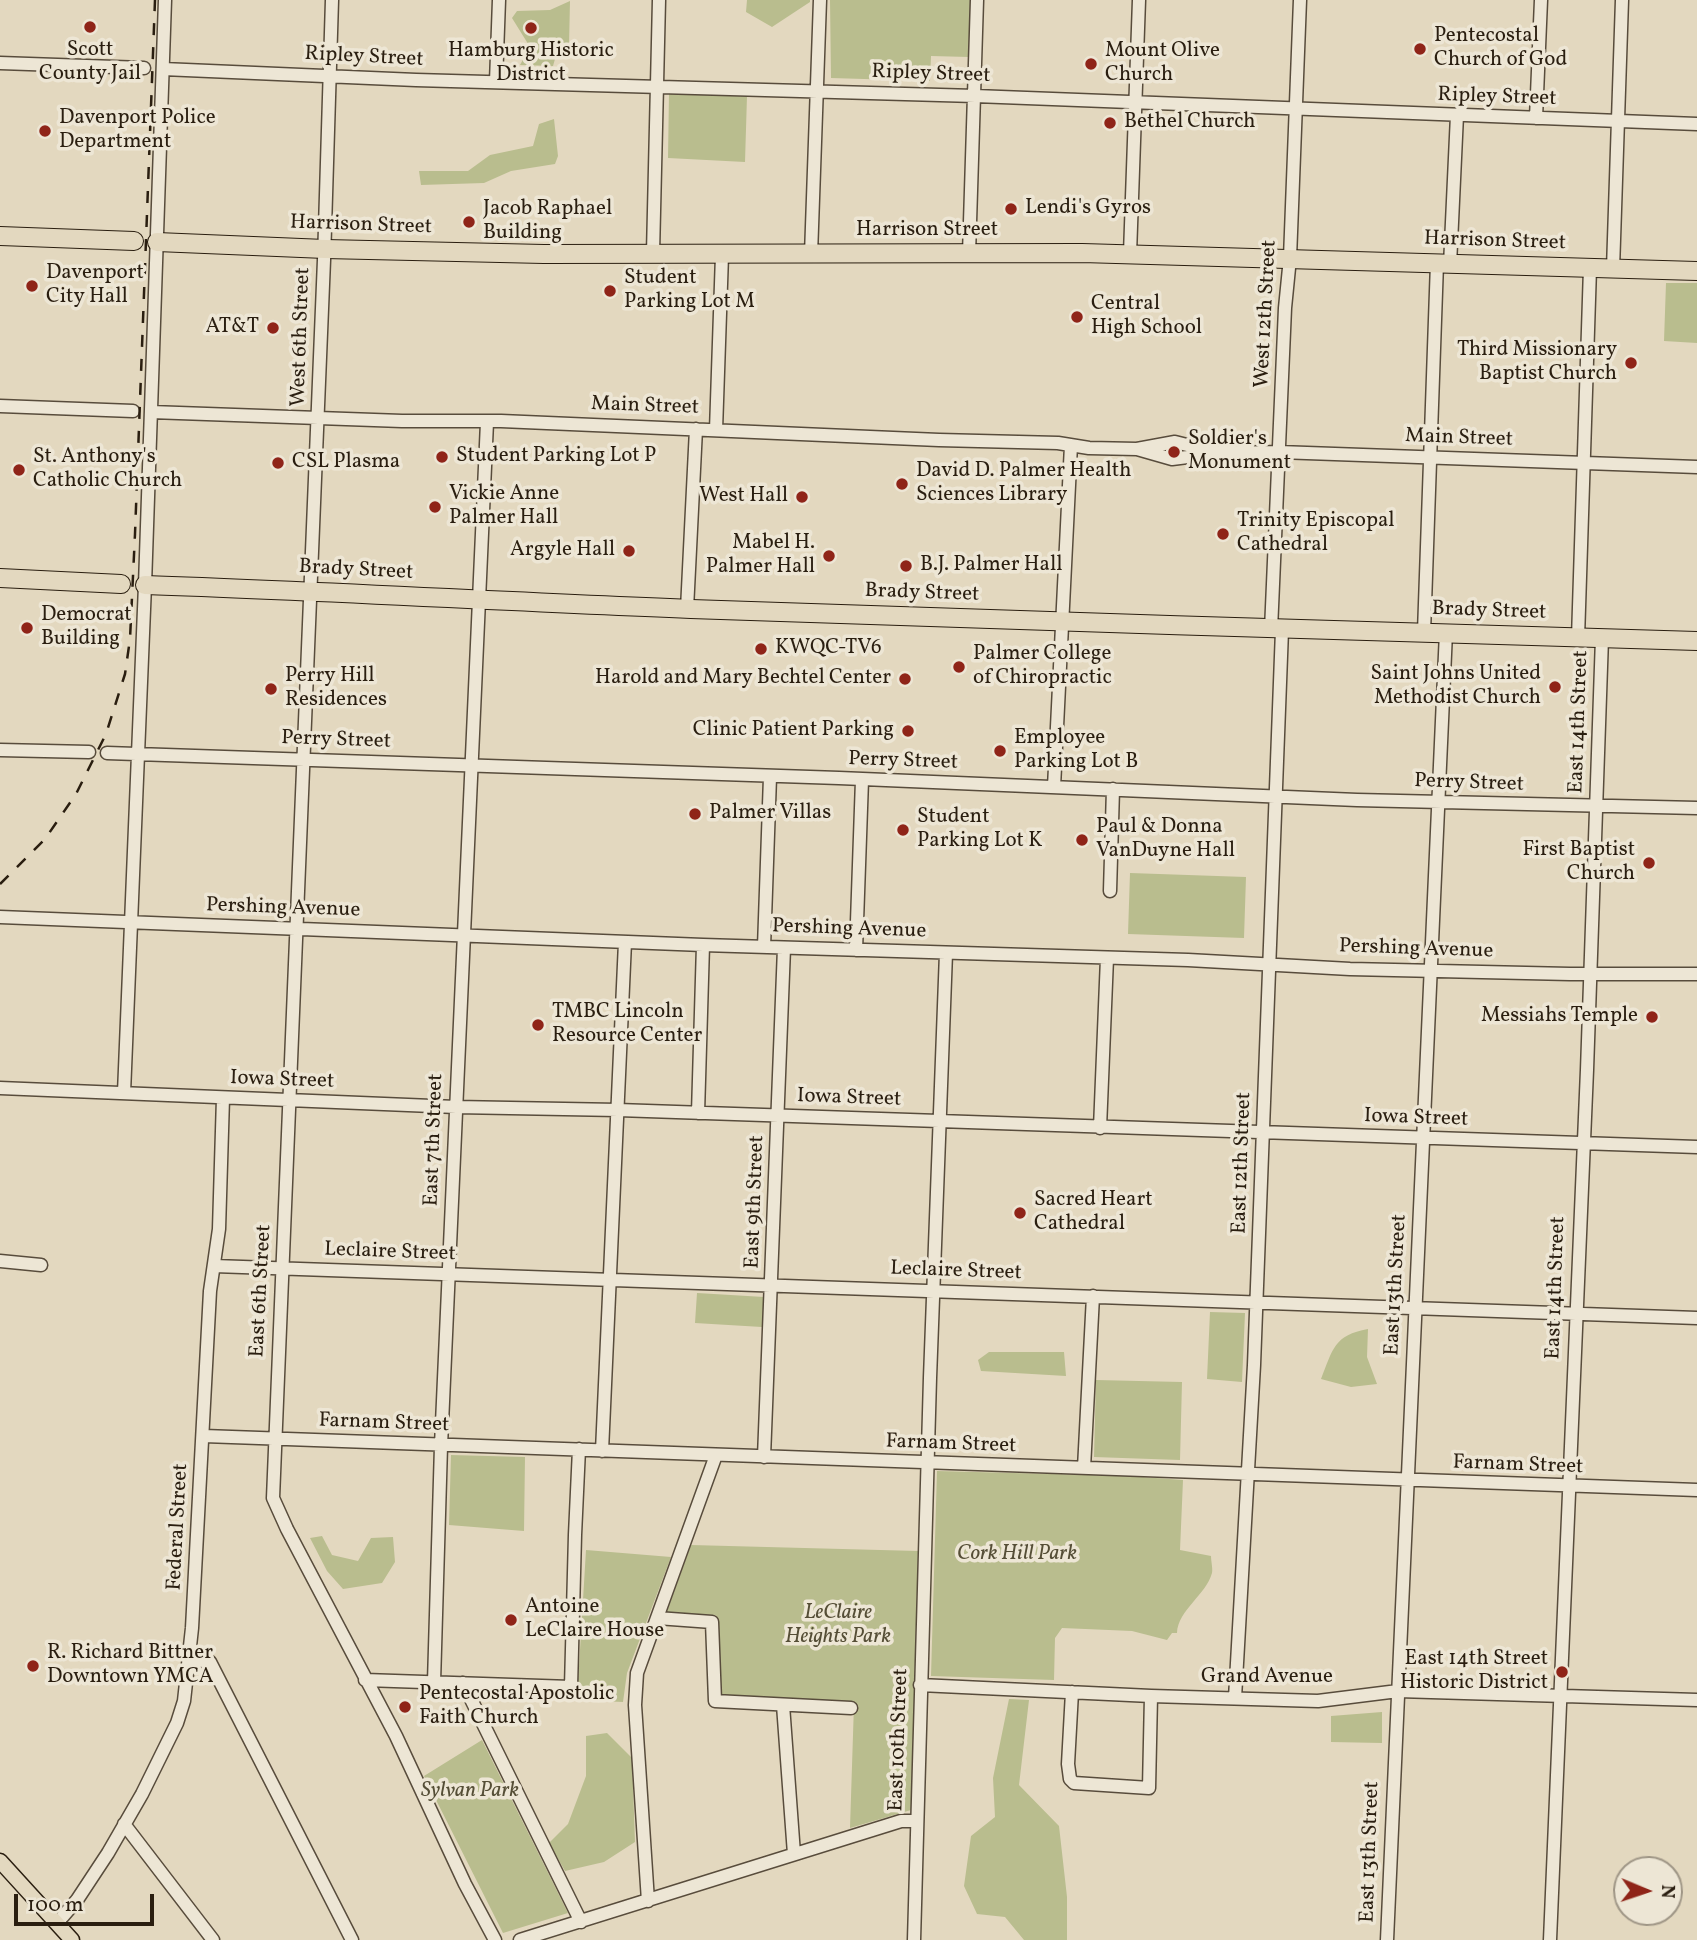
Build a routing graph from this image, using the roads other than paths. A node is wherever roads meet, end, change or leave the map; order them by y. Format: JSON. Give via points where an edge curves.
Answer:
{"nodes":[{"id":1,"x":165,"y":0,"type":"edge"},
{"id":2,"x":332,"y":0,"type":"edge"},
{"id":3,"x":499,"y":0,"type":"edge"},
{"id":4,"x":659,"y":0,"type":"edge"},
{"id":5,"x":820,"y":0,"type":"edge"},
{"id":6,"x":977,"y":0,"type":"edge"},
{"id":7,"x":1139,"y":0,"type":"edge"},
{"id":8,"x":1300,"y":0,"type":"edge"},
{"id":9,"x":1541,"y":0,"type":"edge"},
{"id":10,"x":1622,"y":0,"type":"edge"},
{"id":11,"x":0,"y":63,"type":"edge"},
{"id":12,"x":144,"y":68,"type":"dead end"},
{"id":13,"x":163,"y":69,"type":"junction"},
{"id":14,"x":330,"y":76,"type":"junction"},
{"id":15,"x":496,"y":82,"type":"junction"},
{"id":16,"x":656,"y":86,"type":"junction"},
{"id":17,"x":817,"y":90,"type":"junction"},
{"id":18,"x":975,"y":96,"type":"junction"},
{"id":19,"x":1135,"y":103,"type":"junction"},
{"id":20,"x":1295,"y":109,"type":"junction"},
{"id":21,"x":1457,"y":115,"type":"junction"},
{"id":22,"x":1536,"y":118,"type":"junction"},
{"id":23,"x":1618,"y":122,"type":"junction"},
{"id":24,"x":1697,"y":124,"type":"edge"},
{"id":25,"x":0,"y":236,"type":"edge"},
{"id":26,"x":134,"y":241,"type":"dead end"},
{"id":27,"x":157,"y":242,"type":"junction"},
{"id":28,"x":325,"y":249,"type":"junction"},
{"id":29,"x":653,"y":253,"type":"junction"},
{"id":30,"x":969,"y":254,"type":"junction"},
{"id":31,"x":1130,"y":254,"type":"junction"},
{"id":32,"x":722,"y":255,"type":"junction"},
{"id":33,"x":811,"y":255,"type":"junction"},
{"id":34,"x":1290,"y":258,"type":"junction"},
{"id":35,"x":1443,"y":264,"type":"junction"},
{"id":36,"x":1590,"y":268,"type":"junction"},
{"id":37,"x":1613,"y":269,"type":"junction"},
{"id":38,"x":1697,"y":271,"type":"edge"},
{"id":39,"x":0,"y":406,"type":"edge"},
{"id":40,"x":133,"y":411,"type":"dead end"},
{"id":41,"x":151,"y":412,"type":"junction"},
{"id":42,"x":317,"y":418,"type":"junction"},
{"id":43,"x":487,"y":422,"type":"junction"},
{"id":44,"x":696,"y":429,"type":"junction"},
{"id":45,"x":716,"y":430,"type":"junction"},
{"id":46,"x":1071,"y":445,"type":"junction"},
{"id":47,"x":1279,"y":452,"type":"junction"},
{"id":48,"x":1430,"y":458,"type":"junction"},
{"id":49,"x":1583,"y":463,"type":"junction"},
{"id":50,"x":1697,"y":467,"type":"edge"},
{"id":51,"x":0,"y":578,"type":"edge"},
{"id":52,"x":121,"y":584,"type":"dead end"},
{"id":53,"x":145,"y":585,"type":"junction"},
{"id":54,"x":310,"y":591,"type":"junction"},
{"id":55,"x":478,"y":599,"type":"junction"},
{"id":56,"x":687,"y":609,"type":"junction"},
{"id":57,"x":1062,"y":622,"type":"junction"},
{"id":58,"x":1276,"y":630,"type":"junction"},
{"id":59,"x":1424,"y":632,"type":"junction"},
{"id":60,"x":1446,"y":632,"type":"junction"},
{"id":61,"x":1578,"y":638,"type":"junction"},
{"id":62,"x":1602,"y":638,"type":"junction"},
{"id":63,"x":1697,"y":642,"type":"edge"},
{"id":64,"x":0,"y":751,"type":"edge"},
{"id":65,"x":89,"y":752,"type":"dead end"},
{"id":66,"x":107,"y":753,"type":"dead end"},
{"id":67,"x":139,"y":754,"type":"junction"},
{"id":68,"x":303,"y":758,"type":"junction"},
{"id":69,"x":470,"y":765,"type":"junction"},
{"id":70,"x":770,"y":777,"type":"junction"},
{"id":71,"x":862,"y":780,"type":"junction"},
{"id":72,"x":1054,"y":786,"type":"junction"},
{"id":73,"x":1113,"y":789,"type":"junction"},
{"id":74,"x":1276,"y":797,"type":"junction"},
{"id":75,"x":1438,"y":802,"type":"junction"},
{"id":76,"x":1596,"y":807,"type":"junction"},
{"id":77,"x":1697,"y":808,"type":"edge"},
{"id":78,"x":1110,"y":891,"type":"dead end"},
{"id":79,"x":0,"y":917,"type":"edge"},
{"id":80,"x":132,"y":922,"type":"junction"},
{"id":81,"x":296,"y":928,"type":"junction"},
{"id":82,"x":463,"y":935,"type":"junction"},
{"id":83,"x":625,"y":942,"type":"junction"},
{"id":84,"x":703,"y":945,"type":"junction"},
{"id":85,"x":764,"y":947,"type":"junction"},
{"id":86,"x":784,"y":948,"type":"junction"},
{"id":87,"x":856,"y":950,"type":"junction"},
{"id":88,"x":946,"y":953,"type":"junction"},
{"id":89,"x":1107,"y":958,"type":"junction"},
{"id":90,"x":1270,"y":963,"type":"junction"},
{"id":91,"x":1430,"y":970,"type":"junction"},
{"id":92,"x":1590,"y":974,"type":"junction"},
{"id":93,"x":1697,"y":974,"type":"edge"},
{"id":94,"x":0,"y":1088,"type":"edge"},
{"id":95,"x":124,"y":1093,"type":"junction"},
{"id":96,"x":223,"y":1098,"type":"junction"},
{"id":97,"x":289,"y":1100,"type":"junction"},
{"id":98,"x":456,"y":1107,"type":"junction"},
{"id":99,"x":618,"y":1110,"type":"junction"},
{"id":100,"x":698,"y":1113,"type":"junction"},
{"id":101,"x":778,"y":1116,"type":"junction"},
{"id":102,"x":939,"y":1121,"type":"junction"},
{"id":103,"x":1100,"y":1128,"type":"junction"},
{"id":104,"x":1264,"y":1133,"type":"junction"},
{"id":105,"x":1423,"y":1139,"type":"junction"},
{"id":106,"x":1583,"y":1143,"type":"junction"},
{"id":107,"x":1697,"y":1147,"type":"edge"},
{"id":108,"x":0,"y":1261,"type":"edge"},
{"id":109,"x":41,"y":1265,"type":"dead end"},
{"id":110,"x":214,"y":1266,"type":"junction"},
{"id":111,"x":283,"y":1268,"type":"junction"},
{"id":112,"x":448,"y":1275,"type":"junction"},
{"id":113,"x":611,"y":1279,"type":"junction"},
{"id":114,"x":772,"y":1285,"type":"junction"},
{"id":115,"x":934,"y":1291,"type":"junction"},
{"id":116,"x":1093,"y":1296,"type":"junction"},
{"id":117,"x":1256,"y":1303,"type":"junction"},
{"id":118,"x":1415,"y":1309,"type":"junction"},
{"id":119,"x":1575,"y":1315,"type":"junction"},
{"id":120,"x":1697,"y":1318,"type":"edge"},
{"id":121,"x":204,"y":1436,"type":"junction"},
{"id":122,"x":275,"y":1440,"type":"junction"},
{"id":123,"x":441,"y":1446,"type":"junction"},
{"id":124,"x":579,"y":1449,"type":"junction"},
{"id":125,"x":602,"y":1451,"type":"junction"},
{"id":126,"x":716,"y":1455,"type":"junction"},
{"id":127,"x":764,"y":1457,"type":"junction"},
{"id":128,"x":928,"y":1464,"type":"junction"},
{"id":129,"x":1084,"y":1468,"type":"junction"},
{"id":130,"x":1248,"y":1474,"type":"junction"},
{"id":131,"x":1407,"y":1480,"type":"junction"},
{"id":132,"x":1568,"y":1487,"type":"junction"},
{"id":133,"x":1697,"y":1490,"type":"edge"},
{"id":134,"x":657,"y":1618,"type":"junction"},
{"id":135,"x":190,"y":1659,"type":"junction"},
{"id":136,"x":365,"y":1680,"type":"junction"},
{"id":137,"x":434,"y":1682,"type":"junction"},
{"id":138,"x":463,"y":1683,"type":"junction"},
{"id":139,"x":920,"y":1685,"type":"junction"},
{"id":140,"x":1398,"y":1691,"type":"junction"},
{"id":141,"x":1072,"y":1692,"type":"junction"},
{"id":142,"x":1562,"y":1695,"type":"junction"},
{"id":143,"x":1151,"y":1696,"type":"junction"},
{"id":144,"x":1235,"y":1698,"type":"junction"},
{"id":145,"x":1697,"y":1700,"type":"edge"},
{"id":146,"x":783,"y":1705,"type":"junction"},
{"id":147,"x":851,"y":1707,"type":"dead end"},
{"id":148,"x":917,"y":1821,"type":"junction"},
{"id":149,"x":124,"y":1824,"type":"junction"},
{"id":150,"x":794,"y":1854,"type":"junction"},
{"id":151,"x":0,"y":1861,"type":"edge"},
{"id":152,"x":648,"y":1901,"type":"junction"},
{"id":153,"x":580,"y":1922,"type":"junction"},
{"id":154,"x":57,"y":1923,"type":"junction"},
{"id":155,"x":72,"y":1940,"type":"edge"},
{"id":156,"x":214,"y":1940,"type":"edge"},
{"id":157,"x":352,"y":1940,"type":"edge"},
{"id":158,"x":495,"y":1940,"type":"edge"},
{"id":159,"x":520,"y":1940,"type":"edge"},
{"id":160,"x":914,"y":1940,"type":"edge"},
{"id":161,"x":1387,"y":1940,"type":"edge"},
{"id":162,"x":1550,"y":1940,"type":"edge"}],
"edges":[{"from":1,"to":13,"type":"street"},
{"from":2,"to":14,"type":"street","name":"West 6th Street"},
{"from":3,"to":15,"type":"street"},
{"from":4,"to":16,"type":"street"},
{"from":5,"to":17,"type":"street"},
{"from":6,"to":18,"type":"street"},
{"from":7,"to":19,"type":"street"},
{"from":8,"to":20,"type":"street","name":"West 12th Street"},
{"from":9,"to":22,"type":"street"},
{"from":10,"to":23,"type":"street"},
{"from":11,"to":12,"type":"street"},
{"from":13,"to":14,"type":"street","name":"Ripley Street"},
{"from":13,"to":27,"type":"street"},
{"from":14,"to":15,"type":"street","name":"Ripley Street"},
{"from":14,"to":28,"type":"street","name":"West 6th Street"},
{"from":15,"to":16,"type":"street","name":"Ripley Street"},
{"from":16,"to":17,"type":"street","name":"Ripley Street"},
{"from":16,"to":29,"type":"street"},
{"from":17,"to":18,"type":"street","name":"Ripley Street"},
{"from":17,"to":33,"type":"street"},
{"from":18,"to":19,"type":"street","name":"Ripley Street"},
{"from":18,"to":30,"type":"street"},
{"from":19,"to":20,"type":"street","name":"Ripley Street"},
{"from":19,"to":31,"type":"street"},
{"from":20,"to":21,"type":"street","name":"Ripley Street"},
{"from":20,"to":34,"type":"street","name":"West 12th Street"},
{"from":21,"to":22,"type":"street","name":"Ripley Street"},
{"from":21,"to":35,"type":"street"},
{"from":22,"to":23,"type":"street","name":"Ripley Street"},
{"from":23,"to":24,"type":"street","name":"Ripley Street"},
{"from":23,"to":37,"type":"street"},
{"from":25,"to":26,"type":"highway"},
{"from":27,"to":28,"type":"highway","name":"Harrison Street"},
{"from":27,"to":41,"type":"street"},
{"from":28,"to":29,"type":"highway","name":"Harrison Street"},
{"from":28,"to":42,"type":"street","name":"West 6th Street"},
{"from":29,"to":32,"type":"highway","name":"Harrison Street"},
{"from":30,"to":31,"type":"highway","name":"Harrison Street"},
{"from":30,"to":33,"type":"highway","name":"Harrison Street"},
{"from":31,"to":34,"type":"highway","name":"Harrison Street"},
{"from":32,"to":33,"type":"highway","name":"Harrison Street"},
{"from":32,"to":45,"type":"street"},
{"from":34,"to":35,"type":"highway","name":"Harrison Street"},
{"from":34,"to":47,"type":"street","name":"West 12th Street"},
{"from":35,"to":36,"type":"highway","name":"Harrison Street"},
{"from":35,"to":48,"type":"street"},
{"from":36,"to":37,"type":"highway","name":"Harrison Street"},
{"from":36,"to":49,"type":"street"},
{"from":37,"to":38,"type":"highway","name":"Harrison Street"},
{"from":39,"to":40,"type":"street"},
{"from":41,"to":42,"type":"street","name":"Main Street"},
{"from":41,"to":53,"type":"street"},
{"from":42,"to":43,"type":"street","name":"Main Street"},
{"from":42,"to":54,"type":"street","name":"West 6th Street"},
{"from":43,"to":44,"type":"street","name":"Main Street"},
{"from":43,"to":55,"type":"street","name":"East 7th Street"},
{"from":44,"to":45,"type":"street","name":"Main Street"},
{"from":44,"to":56,"type":"street"},
{"from":45,"to":46,"type":"street","name":"Main Street"},
{"from":46,"to":47,"type":"street","name":"Main Street","via":[[1137,449],[1175,442],[1219,453]]},
{"from":46,"to":57,"type":"street"},
{"from":47,"to":48,"type":"street","name":"Main Street"},
{"from":47,"to":58,"type":"street","name":"West 12th Street"},
{"from":48,"to":49,"type":"street","name":"Main Street"},
{"from":48,"to":59,"type":"street"},
{"from":49,"to":50,"type":"street","name":"Main Street"},
{"from":49,"to":61,"type":"street"},
{"from":51,"to":52,"type":"highway"},
{"from":53,"to":54,"type":"highway","name":"Brady Street"},
{"from":53,"to":67,"type":"street"},
{"from":54,"to":55,"type":"highway","name":"Brady Street"},
{"from":54,"to":68,"type":"street","name":"East 6th Street"},
{"from":55,"to":56,"type":"highway","name":"Brady Street"},
{"from":55,"to":69,"type":"street","name":"East 7th Street"},
{"from":56,"to":57,"type":"highway","name":"Brady Street"},
{"from":57,"to":58,"type":"highway","name":"Brady Street"},
{"from":57,"to":72,"type":"street"},
{"from":58,"to":59,"type":"highway","name":"Brady Street"},
{"from":58,"to":74,"type":"street","name":"East 12th Street"},
{"from":59,"to":60,"type":"highway","name":"Brady Street"},
{"from":60,"to":61,"type":"highway","name":"Brady Street"},
{"from":60,"to":75,"type":"street","name":"East 13th Street"},
{"from":61,"to":62,"type":"highway","name":"Brady Street"},
{"from":62,"to":63,"type":"highway","name":"Brady Street"},
{"from":62,"to":76,"type":"street","name":"East 14th Street"},
{"from":64,"to":65,"type":"street"},
{"from":66,"to":67,"type":"street","name":"Perry Street"},
{"from":67,"to":68,"type":"street","name":"Perry Street"},
{"from":67,"to":80,"type":"street"},
{"from":68,"to":69,"type":"street","name":"Perry Street"},
{"from":68,"to":81,"type":"street","name":"East 6th Street"},
{"from":69,"to":70,"type":"street","name":"Perry Street"},
{"from":69,"to":82,"type":"street","name":"East 7th Street"},
{"from":70,"to":71,"type":"street","name":"Perry Street"},
{"from":70,"to":85,"type":"street"},
{"from":71,"to":72,"type":"street","name":"Perry Street"},
{"from":71,"to":87,"type":"street"},
{"from":72,"to":73,"type":"street","name":"Perry Street"},
{"from":73,"to":74,"type":"street","name":"Perry Street"},
{"from":73,"to":78,"type":"street"},
{"from":74,"to":75,"type":"street","name":"Perry Street"},
{"from":74,"to":90,"type":"street","name":"East 12th Street"},
{"from":75,"to":76,"type":"street","name":"Perry Street"},
{"from":75,"to":91,"type":"street","name":"East 13th Street"},
{"from":76,"to":77,"type":"street","name":"Perry Street"},
{"from":76,"to":92,"type":"street","name":"East 14th Street"},
{"from":79,"to":80,"type":"street","name":"Pershing Avenue"},
{"from":80,"to":81,"type":"street","name":"Pershing Avenue"},
{"from":80,"to":95,"type":"street"},
{"from":81,"to":82,"type":"street","name":"Pershing Avenue"},
{"from":81,"to":97,"type":"street","name":"East 6th Street"},
{"from":82,"to":83,"type":"street","name":"Pershing Avenue"},
{"from":82,"to":98,"type":"street","name":"East 7th Street"},
{"from":83,"to":84,"type":"street","name":"Pershing Avenue"},
{"from":83,"to":99,"type":"street"},
{"from":84,"to":85,"type":"street","name":"Pershing Avenue"},
{"from":84,"to":100,"type":"street"},
{"from":85,"to":86,"type":"street","name":"Pershing Avenue"},
{"from":86,"to":87,"type":"street","name":"Pershing Avenue"},
{"from":86,"to":101,"type":"street","name":"East 9th Street"},
{"from":87,"to":88,"type":"street","name":"Pershing Avenue"},
{"from":88,"to":89,"type":"street","name":"Pershing Avenue"},
{"from":88,"to":102,"type":"street","name":"East 10th Street"},
{"from":89,"to":90,"type":"street","name":"Pershing Avenue"},
{"from":89,"to":103,"type":"street"},
{"from":90,"to":91,"type":"street","name":"Pershing Avenue"},
{"from":90,"to":104,"type":"street","name":"East 12th Street"},
{"from":91,"to":92,"type":"street","name":"Pershing Avenue"},
{"from":91,"to":105,"type":"street","name":"East 13th Street"},
{"from":92,"to":93,"type":"street","name":"Pershing Avenue"},
{"from":92,"to":106,"type":"street","name":"East 14th Street"},
{"from":94,"to":95,"type":"street","name":"Iowa Street"},
{"from":95,"to":96,"type":"street","name":"Iowa Street"},
{"from":96,"to":97,"type":"street","name":"Iowa Street"},
{"from":96,"to":110,"type":"street","name":"Federal Street"},
{"from":97,"to":98,"type":"street","name":"Iowa Street"},
{"from":97,"to":111,"type":"street","name":"East 6th Street"},
{"from":98,"to":99,"type":"street","name":"Iowa Street"},
{"from":98,"to":112,"type":"street","name":"East 7th Street"},
{"from":99,"to":100,"type":"street","name":"Iowa Street"},
{"from":99,"to":113,"type":"street"},
{"from":100,"to":101,"type":"street","name":"Iowa Street"},
{"from":101,"to":102,"type":"street","name":"Iowa Street"},
{"from":101,"to":114,"type":"street","name":"East 9th Street"},
{"from":102,"to":103,"type":"street","name":"Iowa Street"},
{"from":102,"to":115,"type":"street","name":"East 10th Street"},
{"from":103,"to":104,"type":"street","name":"Iowa Street"},
{"from":104,"to":105,"type":"street","name":"Iowa Street"},
{"from":104,"to":117,"type":"street","name":"East 12th Street"},
{"from":105,"to":106,"type":"street","name":"Iowa Street"},
{"from":105,"to":118,"type":"street","name":"East 13th Street"},
{"from":106,"to":107,"type":"street","name":"Iowa Street"},
{"from":106,"to":119,"type":"street","name":"East 14th Street"},
{"from":108,"to":109,"type":"street"},
{"from":110,"to":111,"type":"street","name":"Leclaire Street"},
{"from":110,"to":121,"type":"street","name":"Federal Street"},
{"from":111,"to":112,"type":"street","name":"Leclaire Street"},
{"from":111,"to":122,"type":"street","name":"East 6th Street"},
{"from":112,"to":113,"type":"street","name":"Leclaire Street"},
{"from":112,"to":123,"type":"street","name":"East 7th Street"},
{"from":113,"to":114,"type":"street","name":"Leclaire Street"},
{"from":113,"to":125,"type":"street"},
{"from":114,"to":115,"type":"street","name":"Leclaire Street"},
{"from":114,"to":127,"type":"street","name":"East 9th Street"},
{"from":115,"to":116,"type":"street","name":"Leclaire Street"},
{"from":115,"to":128,"type":"street","name":"East 10th Street"},
{"from":116,"to":117,"type":"street","name":"Leclaire Street"},
{"from":116,"to":129,"type":"street"},
{"from":117,"to":118,"type":"street","name":"Leclaire Street"},
{"from":117,"to":130,"type":"street","name":"East 12th Street"},
{"from":118,"to":119,"type":"street","name":"Leclaire Street"},
{"from":118,"to":131,"type":"street","name":"East 13th Street"},
{"from":119,"to":120,"type":"street","name":"Leclaire Street"},
{"from":119,"to":132,"type":"street","name":"East 14th Street"},
{"from":121,"to":122,"type":"street","name":"Farnam Street"},
{"from":121,"to":135,"type":"street","name":"Federal Street"},
{"from":122,"to":123,"type":"street","name":"Farnam Street"},
{"from":122,"to":136,"type":"street","name":"East 6th Street","via":[[273,1498],[277,1511]]},
{"from":123,"to":124,"type":"street","name":"Farnam Street"},
{"from":123,"to":137,"type":"street","name":"East 7th Street"},
{"from":124,"to":125,"type":"street","name":"Farnam Street"},
{"from":124,"to":138,"type":"street","via":[[571,1687]]},
{"from":125,"to":126,"type":"street","name":"Farnam Street"},
{"from":126,"to":127,"type":"street","name":"Farnam Street"},
{"from":126,"to":134,"type":"street"},
{"from":127,"to":128,"type":"street","name":"Farnam Street"},
{"from":128,"to":129,"type":"street","name":"Farnam Street"},
{"from":128,"to":139,"type":"street","name":"East 10th Street"},
{"from":129,"to":130,"type":"street","name":"Farnam Street"},
{"from":130,"to":131,"type":"street","name":"Farnam Street"},
{"from":130,"to":144,"type":"street","name":"East 12th Street"},
{"from":131,"to":132,"type":"street","name":"Farnam Street"},
{"from":131,"to":140,"type":"street","name":"East 13th Street"},
{"from":132,"to":133,"type":"street","name":"Farnam Street"},
{"from":132,"to":142,"type":"street","name":"East 14th Street"},
{"from":134,"to":146,"type":"street","via":[[712,1622],[715,1701]]},
{"from":134,"to":152,"type":"street","via":[[637,1673],[635,1705]]},
{"from":135,"to":149,"type":"street","name":"Federal Street","via":[[177,1723]]},
{"from":135,"to":157,"type":"street","via":[[210,1662]]},
{"from":136,"to":137,"type":"street"},
{"from":136,"to":158,"type":"street","name":"East 6th Street"},
{"from":137,"to":138,"type":"street"},
{"from":138,"to":153,"type":"street"},
{"from":139,"to":141,"type":"street","name":"Grand Avenue"},
{"from":139,"to":148,"type":"street","name":"East 10th Street"},
{"from":140,"to":142,"type":"street","name":"Grand Avenue"},
{"from":140,"to":144,"type":"street","name":"Grand Avenue","via":[[1318,1701]]},
{"from":140,"to":161,"type":"street","name":"East 13th Street"},
{"from":141,"to":143,"type":"street","name":"Grand Avenue"},
{"from":141,"to":143,"type":"street","via":[[1070,1779],[1074,1783],[1149,1787]]},
{"from":142,"to":145,"type":"street","name":"Grand Avenue"},
{"from":142,"to":162,"type":"street","name":"East 14th Street"},
{"from":143,"to":144,"type":"street","name":"Grand Avenue"},
{"from":146,"to":147,"type":"street"},
{"from":146,"to":150,"type":"street"},
{"from":148,"to":150,"type":"street","via":[[901,1821]]},
{"from":148,"to":160,"type":"street","name":"East 10th Street"},
{"from":149,"to":154,"type":"street","name":"Federal Street","via":[[77,1900]]},
{"from":149,"to":156,"type":"street"},
{"from":150,"to":152,"type":"street"},
{"from":151,"to":154,"type":"main road"},
{"from":152,"to":153,"type":"street"},
{"from":153,"to":159,"type":"street"},
{"from":154,"to":155,"type":"main road"}]}
